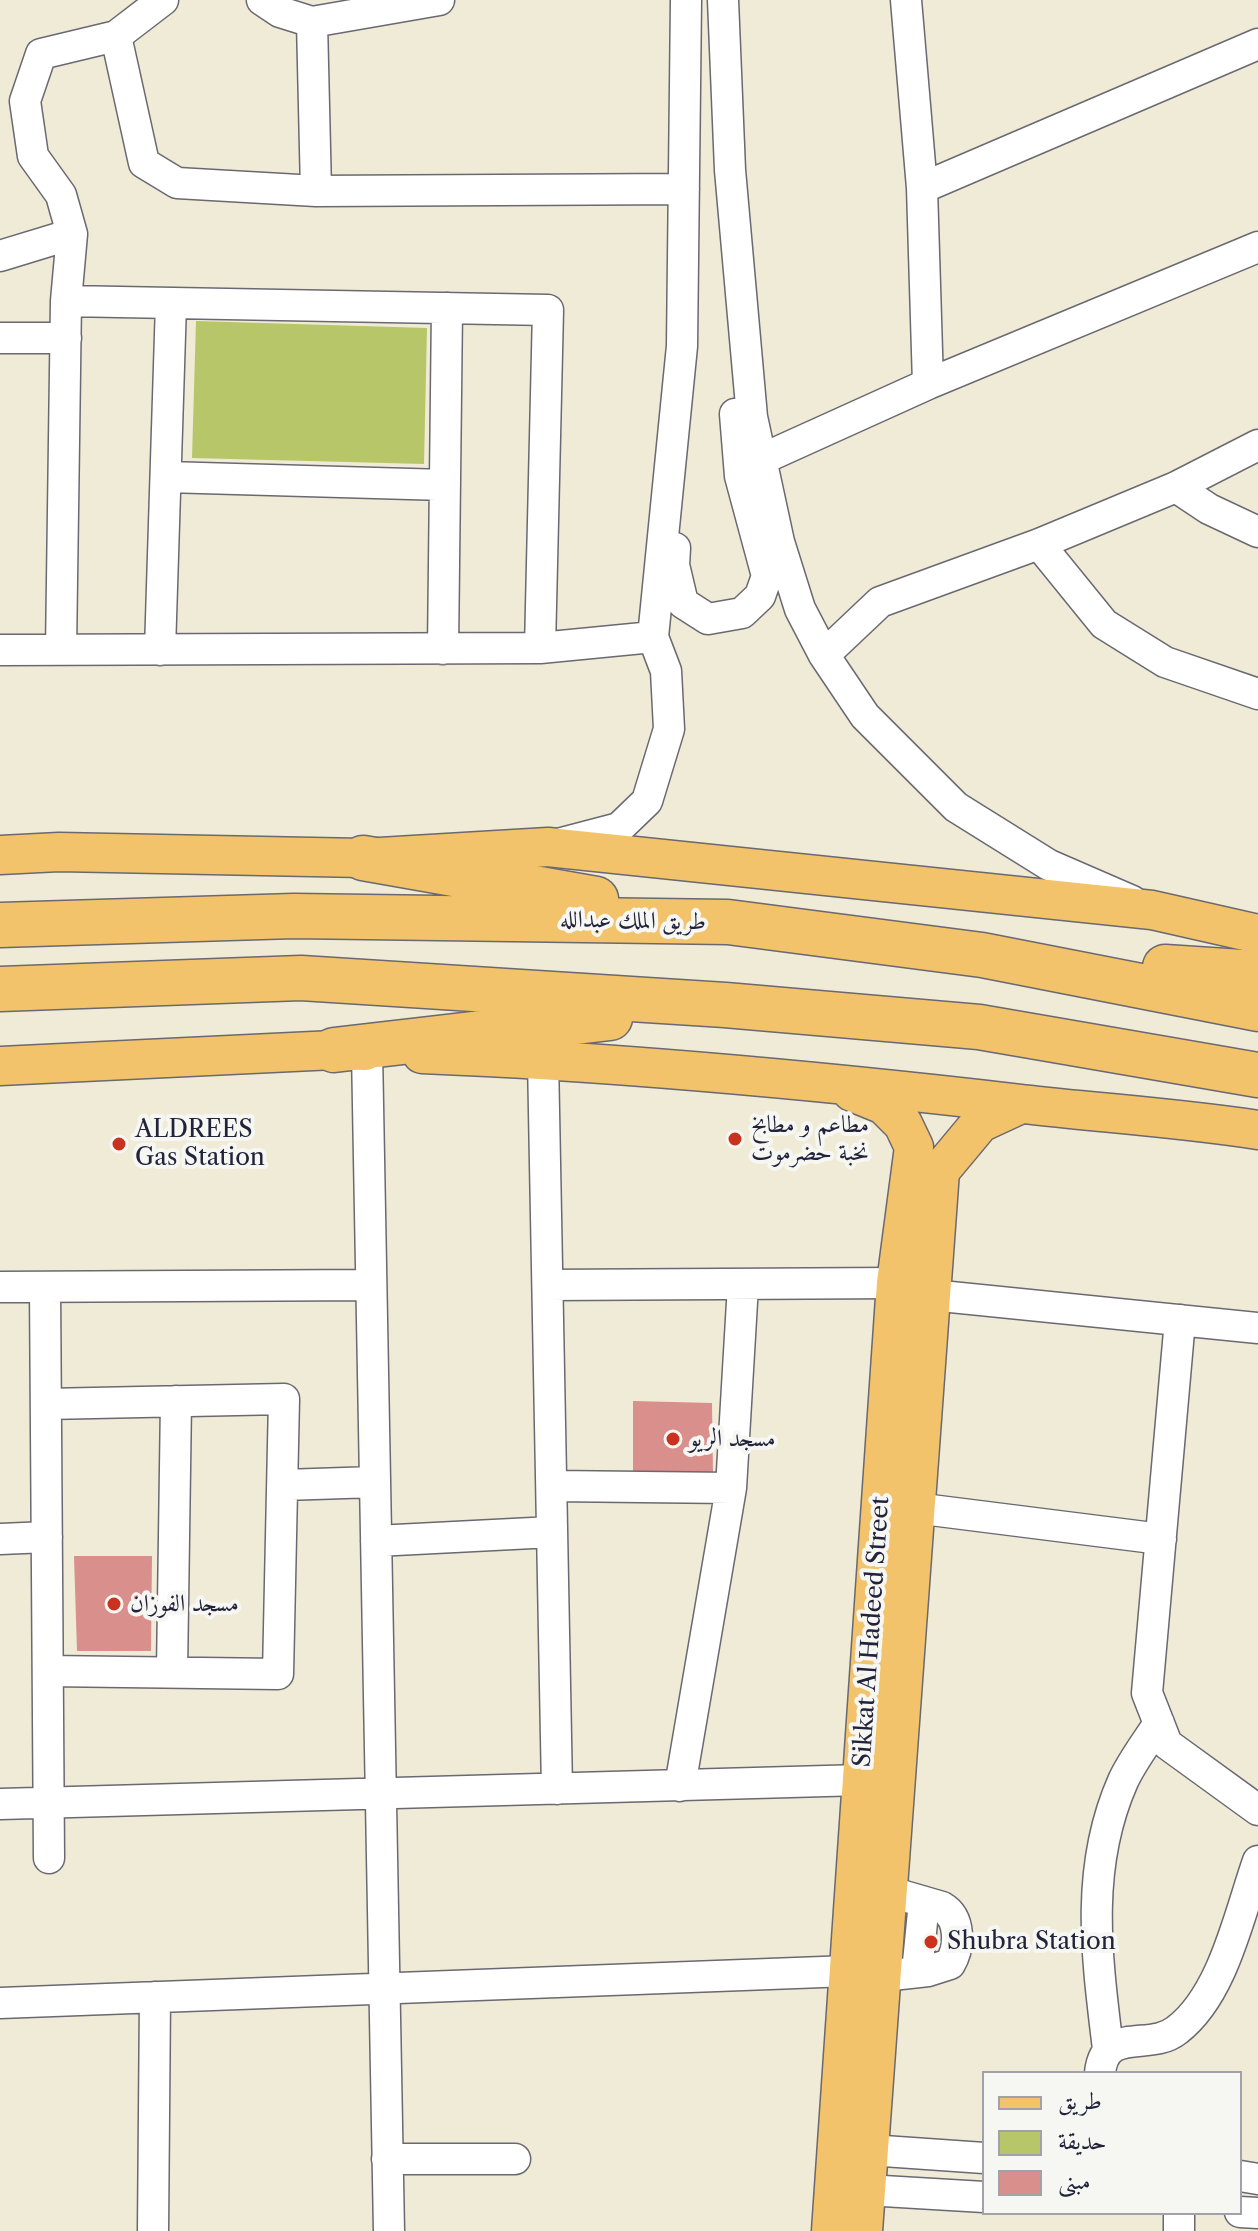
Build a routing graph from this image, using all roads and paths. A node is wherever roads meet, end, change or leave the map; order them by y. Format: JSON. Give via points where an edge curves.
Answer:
{"nodes":[{"id":1,"x":163,"y":0,"type":"edge"},
{"id":2,"x":262,"y":0,"type":"edge"},
{"id":3,"x":439,"y":0,"type":"edge"},
{"id":4,"x":686,"y":0,"type":"edge"},
{"id":5,"x":723,"y":0,"type":"edge"},
{"id":6,"x":906,"y":0,"type":"edge"},
{"id":7,"x":312,"y":22,"type":"junction"},
{"id":8,"x":116,"y":36,"type":"junction"},
{"id":9,"x":1258,"y":44,"type":"edge"},
{"id":10,"x":922,"y":188,"type":"junction"},
{"id":11,"x":684,"y":189,"type":"junction"},
{"id":12,"x":316,"y":191,"type":"junction"},
{"id":13,"x":72,"y":234,"type":"junction"},
{"id":14,"x":1258,"y":247,"type":"edge"},
{"id":15,"x":0,"y":256,"type":"edge"},
{"id":16,"x":738,"y":261,"type":"junction"},
{"id":17,"x":66,"y":301,"type":"junction"},
{"id":18,"x":171,"y":303,"type":"junction"},
{"id":19,"x":447,"y":308,"type":"junction"},
{"id":20,"x":0,"y":338,"type":"edge"},
{"id":21,"x":66,"y":338,"type":"junction"},
{"id":22,"x":682,"y":346,"type":"junction"},
{"id":23,"x":928,"y":384,"type":"junction"},
{"id":24,"x":1258,"y":445,"type":"edge"},
{"id":25,"x":760,"y":460,"type":"junction"},
{"id":26,"x":166,"y":477,"type":"junction"},
{"id":27,"x":445,"y":485,"type":"junction"},
{"id":28,"x":1176,"y":487,"type":"junction"},
{"id":29,"x":1258,"y":532,"type":"edge"},
{"id":30,"x":1039,"y":544,"type":"junction"},
{"id":31,"x":653,"y":637,"type":"junction"},
{"id":32,"x":540,"y":648,"type":"junction"},
{"id":33,"x":443,"y":649,"type":"junction"},
{"id":34,"x":0,"y":650,"type":"edge"},
{"id":35,"x":61,"y":650,"type":"junction"},
{"id":36,"x":160,"y":650,"type":"junction"},
{"id":37,"x":824,"y":655,"type":"junction"},
{"id":38,"x":1258,"y":694,"type":"edge"},
{"id":39,"x":548,"y":847,"type":"junction"},
{"id":40,"x":0,"y":855,"type":"edge"},
{"id":41,"x":363,"y":858,"type":"junction"},
{"id":42,"x":1152,"y":910,"type":"junction"},
{"id":43,"x":728,"y":922,"type":"junction"},
{"id":44,"x":0,"y":925,"type":"edge"},
{"id":45,"x":1258,"y":934,"type":"edge"},
{"id":46,"x":982,"y":955,"type":"junction"},
{"id":47,"x":1258,"y":973,"type":"edge"},
{"id":48,"x":0,"y":989,"type":"edge"},
{"id":49,"x":725,"y":1005,"type":"junction"},
{"id":50,"x":1258,"y":1009,"type":"edge"},
{"id":51,"x":979,"y":1027,"type":"junction"},
{"id":52,"x":350,"y":1050,"type":"junction"},
{"id":53,"x":543,"y":1059,"type":"junction"},
{"id":54,"x":0,"y":1066,"type":"edge"},
{"id":55,"x":1258,"y":1075,"type":"edge"},
{"id":56,"x":827,"y":1082,"type":"junction"},
{"id":57,"x":1258,"y":1101,"type":"edge"},
{"id":58,"x":1021,"y":1104,"type":"junction"},
{"id":59,"x":1258,"y":1130,"type":"edge"},
{"id":60,"x":926,"y":1171,"type":"junction"},
{"id":61,"x":371,"y":1285,"type":"junction"},
{"id":62,"x":548,"y":1285,"type":"junction"},
{"id":63,"x":743,"y":1285,"type":"junction"},
{"id":64,"x":0,"y":1287,"type":"edge"},
{"id":65,"x":45,"y":1287,"type":"junction"},
{"id":66,"x":914,"y":1289,"type":"junction"},
{"id":67,"x":1180,"y":1320,"type":"junction"},
{"id":68,"x":1258,"y":1328,"type":"edge"},
{"id":69,"x":176,"y":1401,"type":"junction"},
{"id":70,"x":46,"y":1404,"type":"junction"},
{"id":71,"x":375,"y":1482,"type":"junction"},
{"id":72,"x":284,"y":1485,"type":"junction"},
{"id":73,"x":553,"y":1486,"type":"junction"},
{"id":74,"x":731,"y":1488,"type":"junction"},
{"id":75,"x":915,"y":1508,"type":"junction"},
{"id":76,"x":552,"y":1532,"type":"junction"},
{"id":77,"x":47,"y":1537,"type":"junction"},
{"id":78,"x":0,"y":1539,"type":"edge"},
{"id":79,"x":1161,"y":1539,"type":"junction"},
{"id":80,"x":376,"y":1541,"type":"junction"},
{"id":81,"x":48,"y":1671,"type":"junction"},
{"id":82,"x":172,"y":1672,"type":"junction"},
{"id":83,"x":1159,"y":1723,"type":"junction"},
{"id":84,"x":862,"y":1780,"type":"junction"},
{"id":85,"x":680,"y":1786,"type":"junction"},
{"id":86,"x":557,"y":1789,"type":"junction"},
{"id":87,"x":380,"y":1795,"type":"junction"},
{"id":88,"x":0,"y":1804,"type":"edge"},
{"id":89,"x":48,"y":1804,"type":"junction"},
{"id":90,"x":1258,"y":1810,"type":"edge"},
{"id":91,"x":49,"y":1858,"type":"dead end"},
{"id":92,"x":1258,"y":1861,"type":"edge"},
{"id":93,"x":887,"y":1891,"type":"junction"},
{"id":94,"x":883,"y":1973,"type":"junction"},
{"id":95,"x":384,"y":1989,"type":"junction"},
{"id":96,"x":155,"y":1997,"type":"junction"},
{"id":97,"x":0,"y":2003,"type":"edge"},
{"id":98,"x":1104,"y":2061,"type":"edge"},
{"id":99,"x":869,"y":2150,"type":"junction"},
{"id":100,"x":982,"y":2158,"type":"edge"},
{"id":101,"x":387,"y":2159,"type":"junction"},
{"id":102,"x":515,"y":2159,"type":"dead end"},
{"id":103,"x":866,"y":2190,"type":"junction"},
{"id":104,"x":982,"y":2197,"type":"edge"},
{"id":105,"x":153,"y":2231,"type":"edge"},
{"id":106,"x":389,"y":2231,"type":"edge"},
{"id":107,"x":831,"y":2231,"type":"edge"},
{"id":108,"x":863,"y":2231,"type":"edge"}],
"edges":[{"from":1,"to":8,"type":"street"},
{"from":2,"to":7,"type":"street"},
{"from":3,"to":7,"type":"street"},
{"from":4,"to":11,"type":"street"},
{"from":5,"to":16,"type":"street"},
{"from":6,"to":10,"type":"street"},
{"from":7,"to":12,"type":"street"},
{"from":8,"to":12,"type":"street","via":[[144,163],[177,183]]},
{"from":8,"to":13,"type":"street","via":[[41,54],[25,101],[33,156],[61,195]]},
{"from":9,"to":10,"type":"street"},
{"from":10,"to":23,"type":"street"},
{"from":11,"to":12,"type":"street"},
{"from":11,"to":22,"type":"street"},
{"from":13,"to":15,"type":"street"},
{"from":13,"to":17,"type":"street"},
{"from":14,"to":23,"type":"street"},
{"from":16,"to":22,"type":"street","via":[[734,406],[740,476],[767,576],[760,596],[742,613],[708,619],[683,603],[674,565]]},
{"from":16,"to":25,"type":"street"},
{"from":17,"to":18,"type":"street"},
{"from":17,"to":21,"type":"street"},
{"from":18,"to":19,"type":"street"},
{"from":18,"to":26,"type":"street"},
{"from":19,"to":27,"type":"street"},
{"from":19,"to":32,"type":"street","via":[[548,310]]},
{"from":20,"to":21,"type":"street"},
{"from":21,"to":35,"type":"street"},
{"from":22,"to":31,"type":"street"},
{"from":23,"to":25,"type":"street"},
{"from":24,"to":28,"type":"street"},
{"from":25,"to":37,"type":"street","via":[[800,609]]},
{"from":26,"to":27,"type":"street"},
{"from":26,"to":36,"type":"street"},
{"from":27,"to":33,"type":"street"},
{"from":28,"to":29,"type":"street"},
{"from":28,"to":30,"type":"street"},
{"from":30,"to":37,"type":"street","via":[[880,602]]},
{"from":30,"to":38,"type":"street","via":[[1104,624],[1165,662]]},
{"from":31,"to":32,"type":"street"},
{"from":31,"to":39,"type":"street","via":[[666,671],[669,729],[647,801],[619,828]]},
{"from":32,"to":33,"type":"street"},
{"from":33,"to":36,"type":"street"},
{"from":34,"to":35,"type":"street"},
{"from":35,"to":36,"type":"street"},
{"from":37,"to":42,"type":"street","via":[[865,716],[956,807],[1049,865]]},
{"from":39,"to":41,"type":"main road"},
{"from":39,"to":42,"type":"main road"},
{"from":40,"to":41,"type":"main road"},
{"from":41,"to":43,"type":"highway"},
{"from":42,"to":45,"type":"main road"},
{"from":43,"to":44,"type":"highway","name":"طريق الملك عبدالله","via":[[294,916]]},
{"from":43,"to":46,"type":"highway","name":"طريق الملك عبدالله"},
{"from":46,"to":47,"type":"highway"},
{"from":46,"to":50,"type":"highway","name":"طريق الملك عبدالله"},
{"from":48,"to":49,"type":"highway","via":[[301,978]]},
{"from":49,"to":51,"type":"highway"},
{"from":49,"to":52,"type":"highway"},
{"from":51,"to":55,"type":"highway"},
{"from":51,"to":57,"type":"highway"},
{"from":52,"to":53,"type":"main road"},
{"from":52,"to":54,"type":"main road"},
{"from":52,"to":61,"type":"street"},
{"from":53,"to":56,"type":"main road"},
{"from":53,"to":62,"type":"street"},
{"from":56,"to":58,"type":"main road"},
{"from":56,"to":60,"type":"main road","name":"Sikkat Al Hadeed Street","via":[[884,1105],[903,1124]]},
{"from":58,"to":59,"type":"main road"},
{"from":58,"to":60,"type":"main road","via":[[980,1123]]},
{"from":60,"to":66,"type":"main road","name":"Sikkat Al Hadeed Street"},
{"from":61,"to":65,"type":"street"},
{"from":61,"to":71,"type":"street"},
{"from":62,"to":63,"type":"street"},
{"from":62,"to":73,"type":"street"},
{"from":63,"to":66,"type":"street"},
{"from":63,"to":74,"type":"street"},
{"from":64,"to":65,"type":"street"},
{"from":65,"to":70,"type":"street"},
{"from":66,"to":67,"type":"street"},
{"from":66,"to":75,"type":"main road","name":"Sikkat Al Hadeed Street"},
{"from":66,"to":84,"type":"main road","name":"Sikkat Al Hadeed Street"},
{"from":67,"to":68,"type":"street"},
{"from":67,"to":79,"type":"street"},
{"from":69,"to":70,"type":"street"},
{"from":69,"to":72,"type":"street","via":[[284,1399]]},
{"from":69,"to":82,"type":"street"},
{"from":70,"to":77,"type":"street"},
{"from":71,"to":72,"type":"street"},
{"from":71,"to":80,"type":"street"},
{"from":72,"to":82,"type":"street","via":[[278,1674]]},
{"from":73,"to":74,"type":"street"},
{"from":73,"to":76,"type":"street"},
{"from":74,"to":85,"type":"street"},
{"from":75,"to":79,"type":"street"},
{"from":75,"to":93,"type":"main road","name":"Sikkat Al Hadeed Street"},
{"from":76,"to":80,"type":"street"},
{"from":76,"to":86,"type":"street"},
{"from":77,"to":78,"type":"street"},
{"from":77,"to":81,"type":"street"},
{"from":79,"to":83,"type":"street","via":[[1147,1693]]},
{"from":80,"to":87,"type":"street"},
{"from":81,"to":82,"type":"street"},
{"from":81,"to":89,"type":"street"},
{"from":83,"to":90,"type":"street","via":[[1167,1744]]},
{"from":83,"to":98,"type":"street","via":[[1123,1780],[1100,1853],[1095,1939]]},
{"from":84,"to":85,"type":"street"},
{"from":84,"to":94,"type":"main road","name":"Sikkat Al Hadeed Street"},
{"from":85,"to":86,"type":"street"},
{"from":86,"to":87,"type":"street"},
{"from":87,"to":89,"type":"street"},
{"from":87,"to":95,"type":"street"},
{"from":88,"to":89,"type":"street"},
{"from":89,"to":91,"type":"street"},
{"from":92,"to":98,"type":"street","via":[[1213,1989],[1197,2013],[1174,2033],[1117,2044]]},
{"from":93,"to":94,"type":"main road","name":"Sikkat Al Hadeed Street"},
{"from":93,"to":94,"type":"street","via":[[924,1902]]},
{"from":94,"to":95,"type":"street"},
{"from":94,"to":99,"type":"main road","name":"Sikkat Al Hadeed Street"},
{"from":94,"to":107,"type":"main road","name":"Sikkat Al Hadeed Street"},
{"from":95,"to":96,"type":"street"},
{"from":95,"to":101,"type":"street"},
{"from":96,"to":97,"type":"street"},
{"from":96,"to":105,"type":"street"},
{"from":99,"to":100,"type":"street"},
{"from":99,"to":103,"type":"main road","name":"Sikkat Al Hadeed Street"},
{"from":101,"to":102,"type":"street"},
{"from":101,"to":106,"type":"street"},
{"from":103,"to":104,"type":"street"},
{"from":103,"to":108,"type":"main road","name":"Sikkat Al Hadeed Street"}]}
